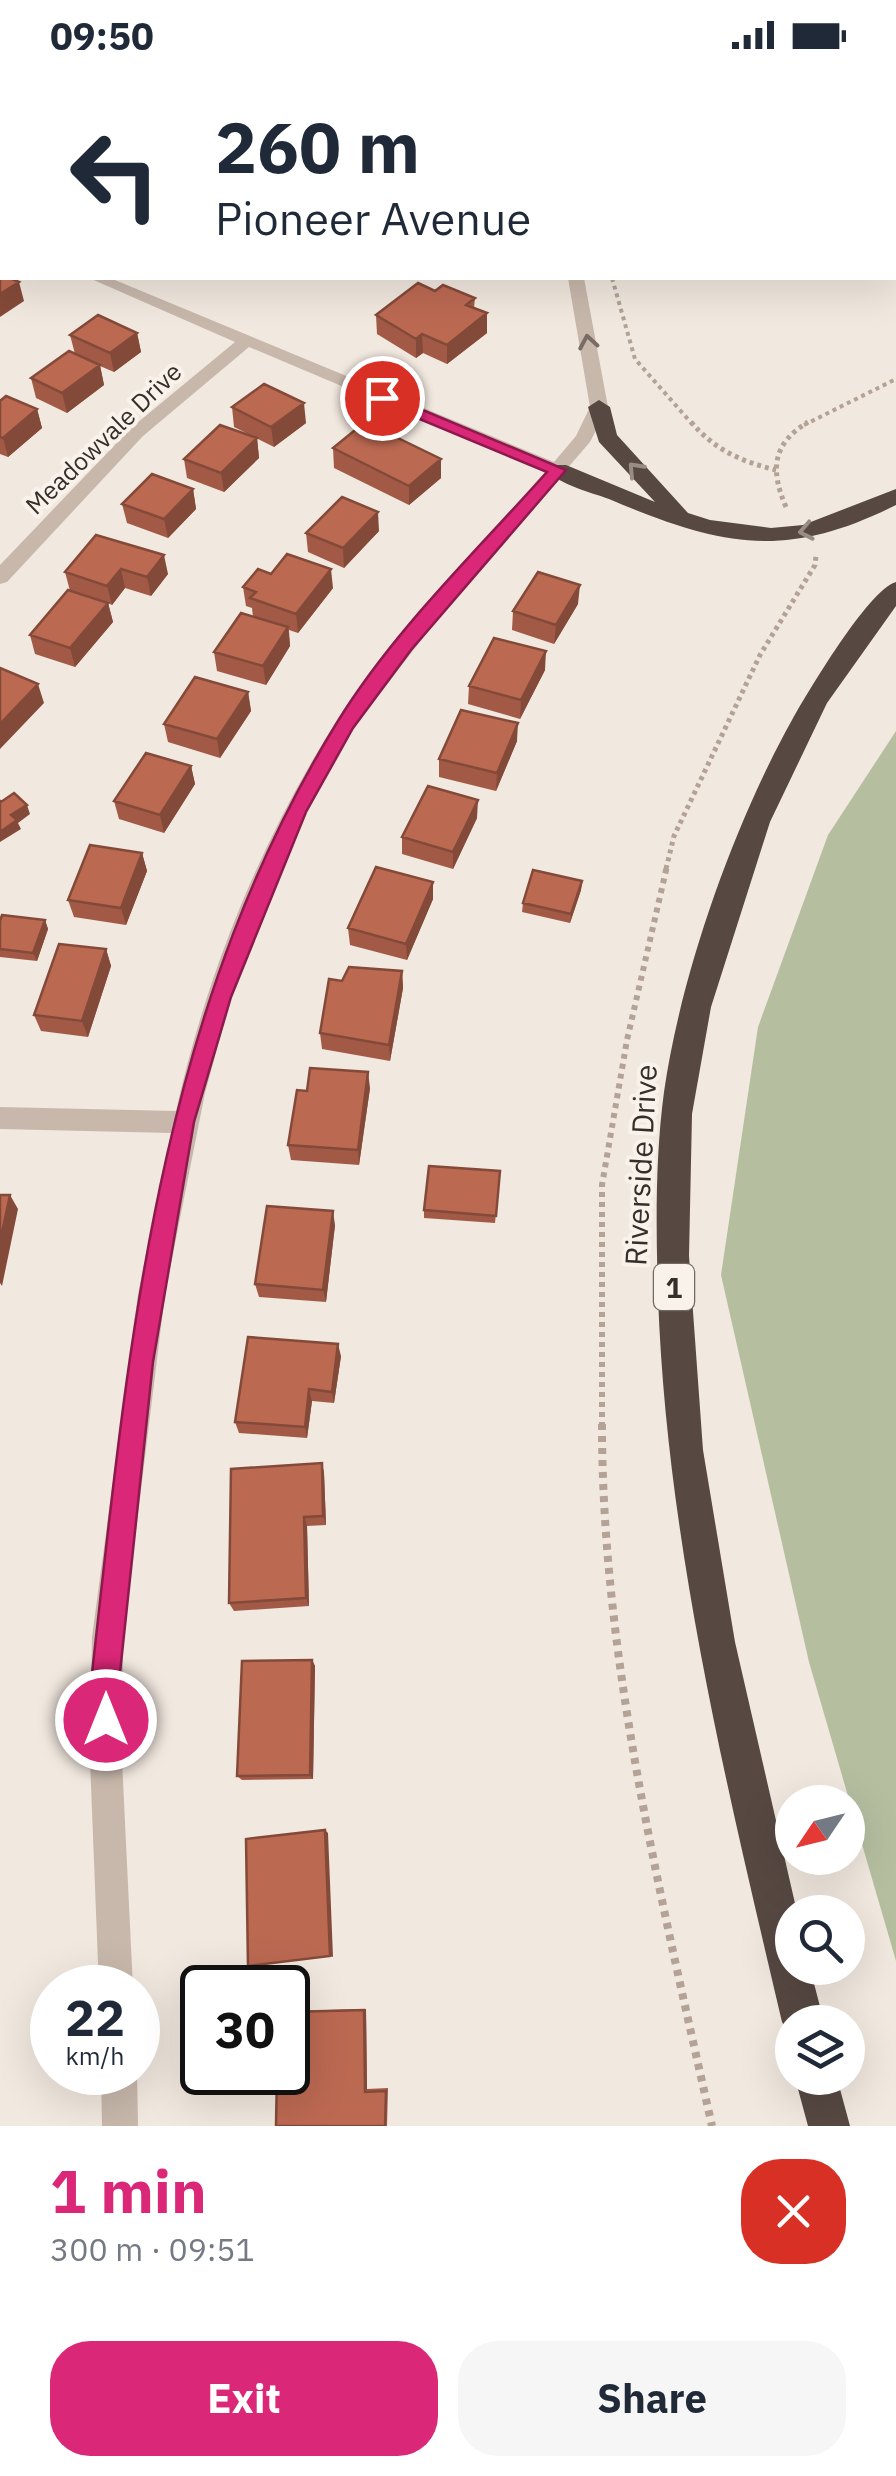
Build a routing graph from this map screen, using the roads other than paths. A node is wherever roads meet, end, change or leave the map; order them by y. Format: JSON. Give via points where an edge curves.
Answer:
{"nodes":[{"id":1,"x":101,"y":280,"type":"edge"},
{"id":2,"x":576,"y":280,"type":"edge"},
{"id":3,"x":246,"y":340,"type":"junction"},
{"id":4,"x":599,"y":407,"type":"junction"},
{"id":5,"x":558,"y":470,"type":"junction"},
{"id":6,"x":896,"y":496,"type":"edge"},
{"id":7,"x":687,"y":521,"type":"junction"},
{"id":8,"x":0,"y":577,"type":"edge"},
{"id":9,"x":896,"y":590,"type":"edge"},
{"id":10,"x":0,"y":1118,"type":"edge"},
{"id":11,"x":183,"y":1122,"type":"junction"},
{"id":12,"x":115,"y":1965,"type":"edge"},
{"id":13,"x":799,"y":2005,"type":"edge"},
{"id":14,"x":119,"y":2095,"type":"edge"},
{"id":15,"x":821,"y":2095,"type":"edge"},
{"id":16,"x":120,"y":2126,"type":"edge"},
{"id":17,"x":829,"y":2126,"type":"edge"}],
"edges":[{"from":1,"to":3,"type":"street"},
{"from":4,"to":2,"type":"street","one_way":true},
{"from":3,"to":5,"type":"street"},
{"from":3,"to":8,"type":"street","name":"Meadowvale Drive","via":[[137,432]]},
{"from":4,"to":5,"type":"street"},
{"from":7,"to":4,"type":"highway","one_way":true,"via":[[607,436]]},
{"from":5,"to":7,"type":"highway"},
{"from":5,"to":11,"type":"street","via":[[404,645],[338,738],[254,906]]},
{"from":6,"to":7,"type":"highway","one_way":true,"via":[[804,533],[720,531]]},
{"from":9,"to":13,"type":"highway","name":"Riverside Drive","number":"1","via":[[859,631],[798,732],[747,840],[683,1068],[674,1186],[674,1352],[696,1531],[731,1720]]},
{"from":10,"to":11,"type":"street"},
{"from":11,"to":12,"type":"street","via":[[140,1362],[105,1682]]},
{"from":14,"to":16,"type":"street"},
{"from":15,"to":17,"type":"highway"}]}
